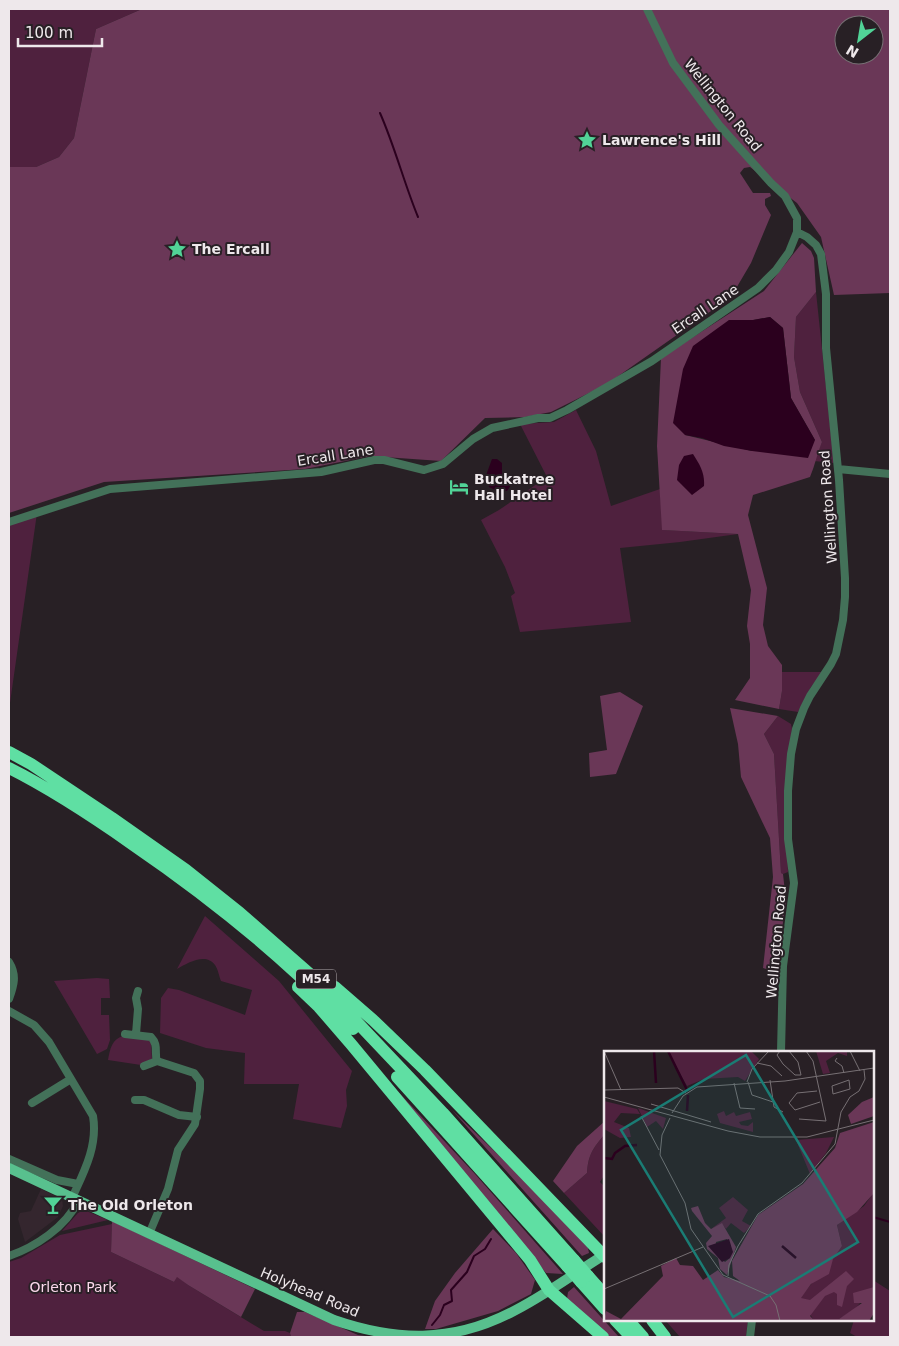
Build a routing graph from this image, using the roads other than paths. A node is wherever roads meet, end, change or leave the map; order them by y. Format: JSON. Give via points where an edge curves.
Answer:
{"nodes":[{"id":1,"x":647,"y":9,"type":"edge"},
{"id":2,"x":797,"y":232,"type":"junction"},
{"id":3,"x":838,"y":469,"type":"junction"},
{"id":4,"x":890,"y":474,"type":"edge"},
{"id":5,"x":9,"y":522,"type":"edge"},
{"id":6,"x":9,"y":752,"type":"edge"},
{"id":7,"x":9,"y":768,"type":"edge"},
{"id":8,"x":164,"y":866,"type":"junction"},
{"id":9,"x":275,"y":943,"type":"junction"},
{"id":10,"x":9,"y":962,"type":"edge"},
{"id":11,"x":134,"y":995,"type":"dead end"},
{"id":12,"x":9,"y":999,"type":"edge"},
{"id":13,"x":9,"y":1011,"type":"edge"},
{"id":14,"x":125,"y":1034,"type":"dead end"},
{"id":15,"x":136,"y":1034,"type":"junction"},
{"id":16,"x":781,"y":1051,"type":"edge"},
{"id":17,"x":156,"y":1061,"type":"junction"},
{"id":18,"x":144,"y":1066,"type":"dead end"},
{"id":19,"x":71,"y":1079,"type":"junction"},
{"id":20,"x":31,"y":1093,"type":"dead end"},
{"id":21,"x":141,"y":1097,"type":"dead end"},
{"id":22,"x":197,"y":1117,"type":"junction"},
{"id":23,"x":9,"y":1159,"type":"edge"},
{"id":24,"x":9,"y":1168,"type":"edge"},
{"id":25,"x":78,"y":1184,"type":"junction"},
{"id":26,"x":75,"y":1200,"type":"junction"},
{"id":27,"x":149,"y":1234,"type":"junction"},
{"id":28,"x":604,"y":1254,"type":"edge"},
{"id":29,"x":9,"y":1256,"type":"edge"},
{"id":30,"x":604,"y":1256,"type":"edge"},
{"id":31,"x":571,"y":1263,"type":"junction"},
{"id":32,"x":584,"y":1279,"type":"junction"},
{"id":33,"x":550,"y":1290,"type":"junction"},
{"id":34,"x":604,"y":1294,"type":"edge"},
{"id":35,"x":604,"y":1308,"type":"edge"},
{"id":36,"x":616,"y":1321,"type":"edge"},
{"id":37,"x":629,"y":1321,"type":"edge"},
{"id":38,"x":653,"y":1321,"type":"edge"},
{"id":39,"x":752,"y":1321,"type":"edge"},
{"id":40,"x":462,"y":1334,"type":"edge"},
{"id":41,"x":438,"y":1336,"type":"edge"},
{"id":42,"x":603,"y":1337,"type":"edge"},
{"id":43,"x":631,"y":1337,"type":"edge"},
{"id":44,"x":643,"y":1337,"type":"edge"},
{"id":45,"x":665,"y":1337,"type":"edge"},
{"id":46,"x":750,"y":1337,"type":"edge"}],
"edges":[{"from":1,"to":2,"type":"street","name":"Wellington Road","via":[[673,63],[719,125],[785,196],[797,218]]},
{"from":2,"to":3,"type":"street","name":"Wellington Road","via":[[807,237],[821,254]]},
{"from":2,"to":5,"type":"street","name":"Ercall Lane","via":[[785,258],[758,288],[652,361],[550,418],[492,428],[443,464],[424,470],[374,460],[321,472],[110,489]]},
{"from":3,"to":4,"type":"street"},
{"from":3,"to":16,"type":"street","name":"Wellington Road","via":[[845,578],[843,620],[836,654],[804,708],[791,754],[788,839],[794,883],[784,966]]},
{"from":6,"to":9,"type":"highway","number":"M54","via":[[104,812],[186,870]]},
{"from":7,"to":8,"type":"highway","number":"M54","via":[[106,826]]},
{"from":8,"to":31,"type":"highway","number":"M54","via":[[237,922],[323,999]]},
{"from":8,"to":33,"type":"highway","number":"M54","via":[[319,1007],[530,1260]]},
{"from":9,"to":28,"type":"highway","number":"M54","via":[[314,969],[373,1020]]},
{"from":9,"to":31,"type":"highway","number":"M54","via":[[339,1001],[456,1128]]},
{"from":10,"to":12,"type":"street","via":[[15,982]]},
{"from":11,"to":15,"type":"street","via":[[138,1009]]},
{"from":13,"to":19,"type":"street","via":[[40,1030]]},
{"from":14,"to":15,"type":"street"},
{"from":15,"to":17,"type":"street","via":[[154,1040]]},
{"from":17,"to":18,"type":"street"},
{"from":17,"to":22,"type":"street","via":[[197,1076],[200,1089]]},
{"from":19,"to":20,"type":"street","via":[[34,1102]]},
{"from":19,"to":25,"type":"street","via":[[93,1116],[94,1126],[90,1158]]},
{"from":21,"to":22,"type":"street","via":[[179,1115]]},
{"from":22,"to":27,"type":"street","via":[[193,1129],[178,1150],[168,1189]]},
{"from":23,"to":25,"type":"street","via":[[57,1180]]},
{"from":24,"to":26,"type":"main road","name":"Holyhead Road"},
{"from":25,"to":26,"type":"street"},
{"from":26,"to":27,"type":"main road","name":"Holyhead Road"},
{"from":26,"to":29,"type":"street","via":[[71,1213],[57,1228],[38,1242]]},
{"from":27,"to":41,"type":"main road","name":"Holyhead Road","via":[[359,1329],[404,1336]]},
{"from":30,"to":33,"type":"main road","name":"Holyhead Road"},
{"from":31,"to":32,"type":"highway","number":"M54","bridge":true},
{"from":32,"to":34,"type":"highway","number":"M54"},
{"from":32,"to":35,"type":"highway","number":"M54"},
{"from":33,"to":40,"type":"main road","name":"Holyhead Road","via":[[510,1313]]},
{"from":33,"to":42,"type":"highway"},
{"from":36,"to":43,"type":"highway"},
{"from":37,"to":44,"type":"highway"},
{"from":38,"to":45,"type":"highway"},
{"from":39,"to":46,"type":"street"},
{"from":40,"to":41,"type":"main road","name":"Holyhead Road"}]}
